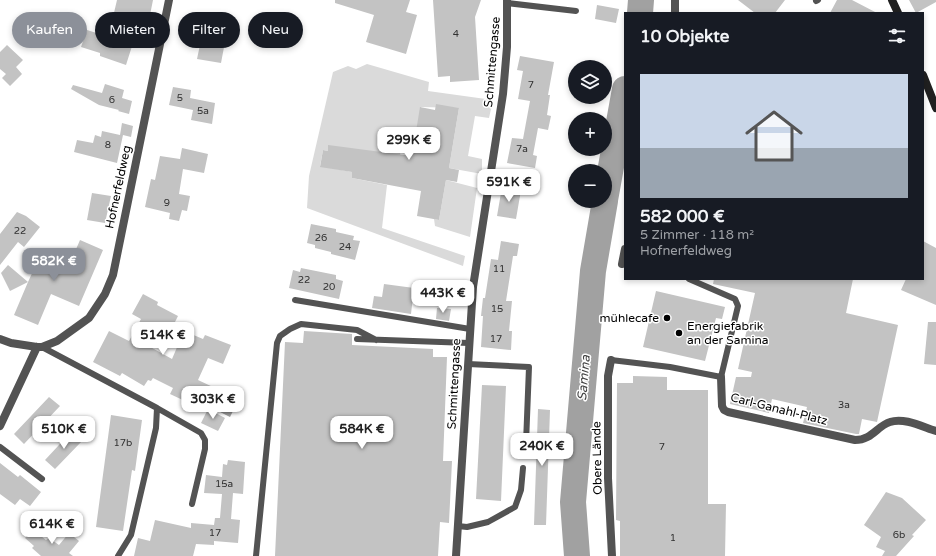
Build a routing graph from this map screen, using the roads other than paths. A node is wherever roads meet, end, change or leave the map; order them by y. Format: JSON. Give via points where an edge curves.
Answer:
{"nodes":[{"id":1,"x":169,"y":0,"type":"edge"},
{"id":2,"x":675,"y":0,"type":"edge"},
{"id":3,"x":892,"y":0,"type":"edge"},
{"id":4,"x":507,"y":2,"type":"edge"},
{"id":5,"x":576,"y":11,"type":"dead end"},
{"id":6,"x":675,"y":12,"type":"edge"},
{"id":7,"x":898,"y":12,"type":"edge"},
{"id":8,"x":924,"y":78,"type":"edge"},
{"id":9,"x":936,"y":108,"type":"edge"},
{"id":10,"x":691,"y":280,"type":"edge"},
{"id":11,"x":295,"y":300,"type":"dead end"},
{"id":12,"x":470,"y":329,"type":"junction"},
{"id":13,"x":0,"y":339,"type":"edge"},
{"id":14,"x":357,"y":339,"type":"dead end"},
{"id":15,"x":376,"y":340,"type":"junction"},
{"id":16,"x":469,"y":343,"type":"junction"},
{"id":17,"x":39,"y":347,"type":"junction"},
{"id":18,"x":611,"y":360,"type":"joint"},
{"id":19,"x":468,"y":364,"type":"junction"},
{"id":20,"x":721,"y":377,"type":"junction"},
{"id":21,"x":157,"y":408,"type":"junction"},
{"id":22,"x":0,"y":426,"type":"edge"},
{"id":23,"x":936,"y":431,"type":"edge"},
{"id":24,"x":526,"y":443,"type":"dead end"},
{"id":25,"x":0,"y":447,"type":"edge"},
{"id":26,"x":522,"y":468,"type":"dead end"},
{"id":27,"x":42,"y":479,"type":"dead end"},
{"id":28,"x":192,"y":504,"type":"dead end"},
{"id":29,"x":458,"y":526,"type":"junction"},
{"id":30,"x":118,"y":556,"type":"edge"},
{"id":31,"x":256,"y":556,"type":"edge"},
{"id":32,"x":456,"y":556,"type":"edge"},
{"id":33,"x":612,"y":556,"type":"edge"}],
"edges":[{"from":1,"to":17,"type":"street","name":"Hofnerfeldweg","via":[[113,274],[105,294],[89,318],[57,341]]},
{"from":2,"to":6,"type":"street"},
{"from":3,"to":7,"type":"main road"},
{"from":4,"to":5,"type":"lane"},
{"from":4,"to":12,"type":"street","name":"Schmittengasse","via":[[503,94],[478,245]]},
{"from":8,"to":9,"type":"main road"},
{"from":10,"to":20,"type":"lane","name":"Carl-Ganahl-Platz","via":[[737,302]]},
{"from":11,"to":12,"type":"lane"},
{"from":12,"to":16,"type":"street","name":"Schmittengasse"},
{"from":13,"to":17,"type":"street"},
{"from":14,"to":15,"type":"lane"},
{"from":15,"to":16,"type":"lane"},
{"from":15,"to":31,"type":"lane","via":[[357,330],[301,324],[280,336],[277,343]]},
{"from":16,"to":19,"type":"street","name":"Schmittengasse"},
{"from":17,"to":21,"type":"lane"},
{"from":17,"to":22,"type":"street"},
{"from":18,"to":20,"type":"lane","via":[[670,367]]},
{"from":18,"to":33,"type":"street","name":"Obere Lände","via":[[608,376],[608,478]]},
{"from":19,"to":24,"type":"lane","via":[[529,367]]},
{"from":19,"to":29,"type":"street","name":"Schmittengasse"},
{"from":20,"to":23,"type":"street","name":"Carl-Ganahl-Platz","via":[[722,406],[728,412],[855,440],[865,439],[889,422],[895,421]]},
{"from":21,"to":28,"type":"lane","via":[[201,433],[205,440]]},
{"from":21,"to":30,"type":"lane","via":[[156,428],[131,535]]},
{"from":25,"to":27,"type":"lane"},
{"from":26,"to":29,"type":"lane","via":[[521,490],[515,507],[488,522],[467,527]]},
{"from":29,"to":32,"type":"street","name":"Schmittengasse"}]}
